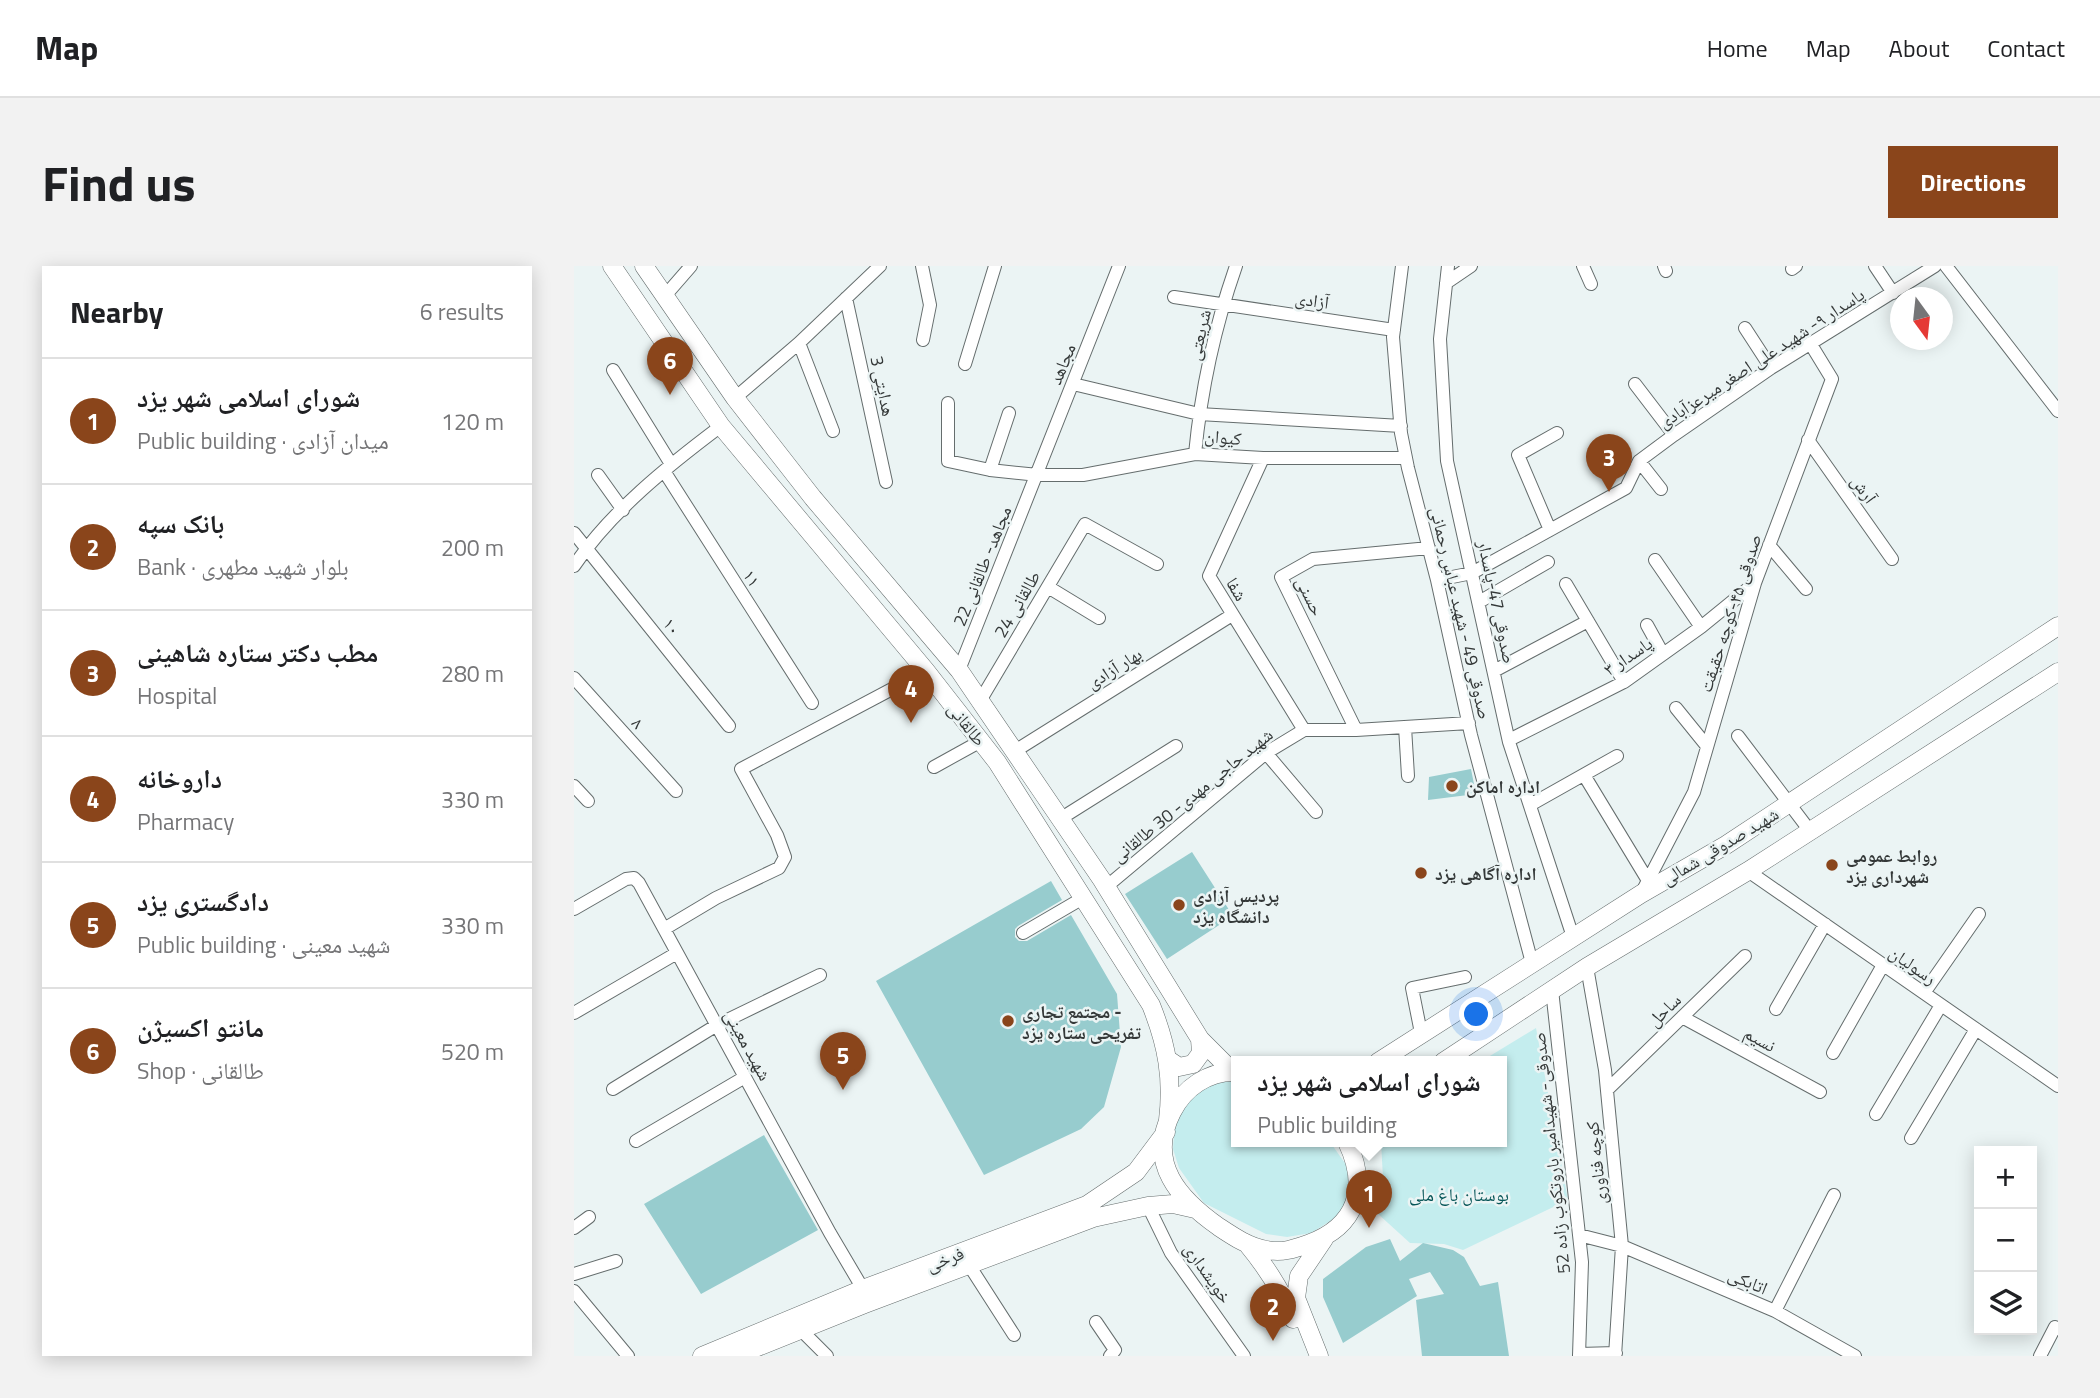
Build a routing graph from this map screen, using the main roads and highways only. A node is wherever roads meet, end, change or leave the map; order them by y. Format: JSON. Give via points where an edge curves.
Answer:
{"nodes":[{"id":1,"x":612,"y":266,"type":"edge"},
{"id":2,"x":644,"y":266,"type":"edge"},
{"id":3,"x":2058,"y":626,"type":"edge"},
{"id":4,"x":2055,"y":678,"type":"edge"},
{"id":5,"x":1200,"y":1039,"type":"junction"},
{"id":6,"x":1387,"y":1056,"type":"edge"},
{"id":7,"x":1452,"y":1056,"type":"edge"},
{"id":8,"x":1167,"y":1059,"type":"junction"},
{"id":9,"x":1231,"y":1068,"type":"edge"},
{"id":10,"x":1231,"y":1072,"type":"edge"},
{"id":11,"x":1167,"y":1126,"type":"junction"},
{"id":12,"x":1357,"y":1151,"type":"edge"},
{"id":13,"x":1195,"y":1209,"type":"junction"},
{"id":14,"x":1327,"y":1235,"type":"junction"},
{"id":15,"x":1248,"y":1245,"type":"junction"},
{"id":16,"x":702,"y":1356,"type":"edge"},
{"id":17,"x":735,"y":1356,"type":"edge"},
{"id":18,"x":1310,"y":1356,"type":"edge"},
{"id":19,"x":1319,"y":1356,"type":"edge"}],
"edges":[{"from":1,"to":8,"type":"main road","name":"طالقانی","via":[[721,426],[997,762],[1151,1005]]},
{"from":2,"to":5,"type":"main road","name":"طالقانی","via":[[735,398],[959,670],[1106,887]]},
{"from":3,"to":6,"type":"main road","name":"شهید صدوقی شمالی","via":[[1726,845],[1644,887]]},
{"from":4,"to":7,"type":"main road","name":"شهید صدوقی شمالی","via":[[1587,967]]},
{"from":5,"to":8,"type":"main road","via":[[1201,1053],[1193,1064],[1179,1067]]},
{"from":5,"to":9,"type":"main road","name":"طالقانی"},
{"from":8,"to":11,"type":"main road","name":"طالقانی","via":[[1171,1092]]},
{"from":10,"to":11,"type":"main road","name":"فرخی","via":[[1199,1081],[1180,1096]]},
{"from":11,"to":13,"type":"main road","name":"طالقانی","via":[[1163,1150],[1168,1173]]},
{"from":11,"to":16,"type":"main road","name":"فرخی","via":[[1136,1172],[1087,1205],[863,1289]]},
{"from":12,"to":14,"type":"main road","via":[[1357,1202],[1342,1226]]},
{"from":13,"to":15,"type":"main road"},
{"from":13,"to":17,"type":"main road","name":"فرخی","via":[[1172,1204],[1148,1206],[1093,1218]]},
{"from":14,"to":15,"type":"main road","via":[[1289,1251]]},
{"from":14,"to":19,"type":"main road","via":[[1298,1276],[1296,1298]]},
{"from":15,"to":18,"type":"main road","via":[[1284,1298]]}]}
